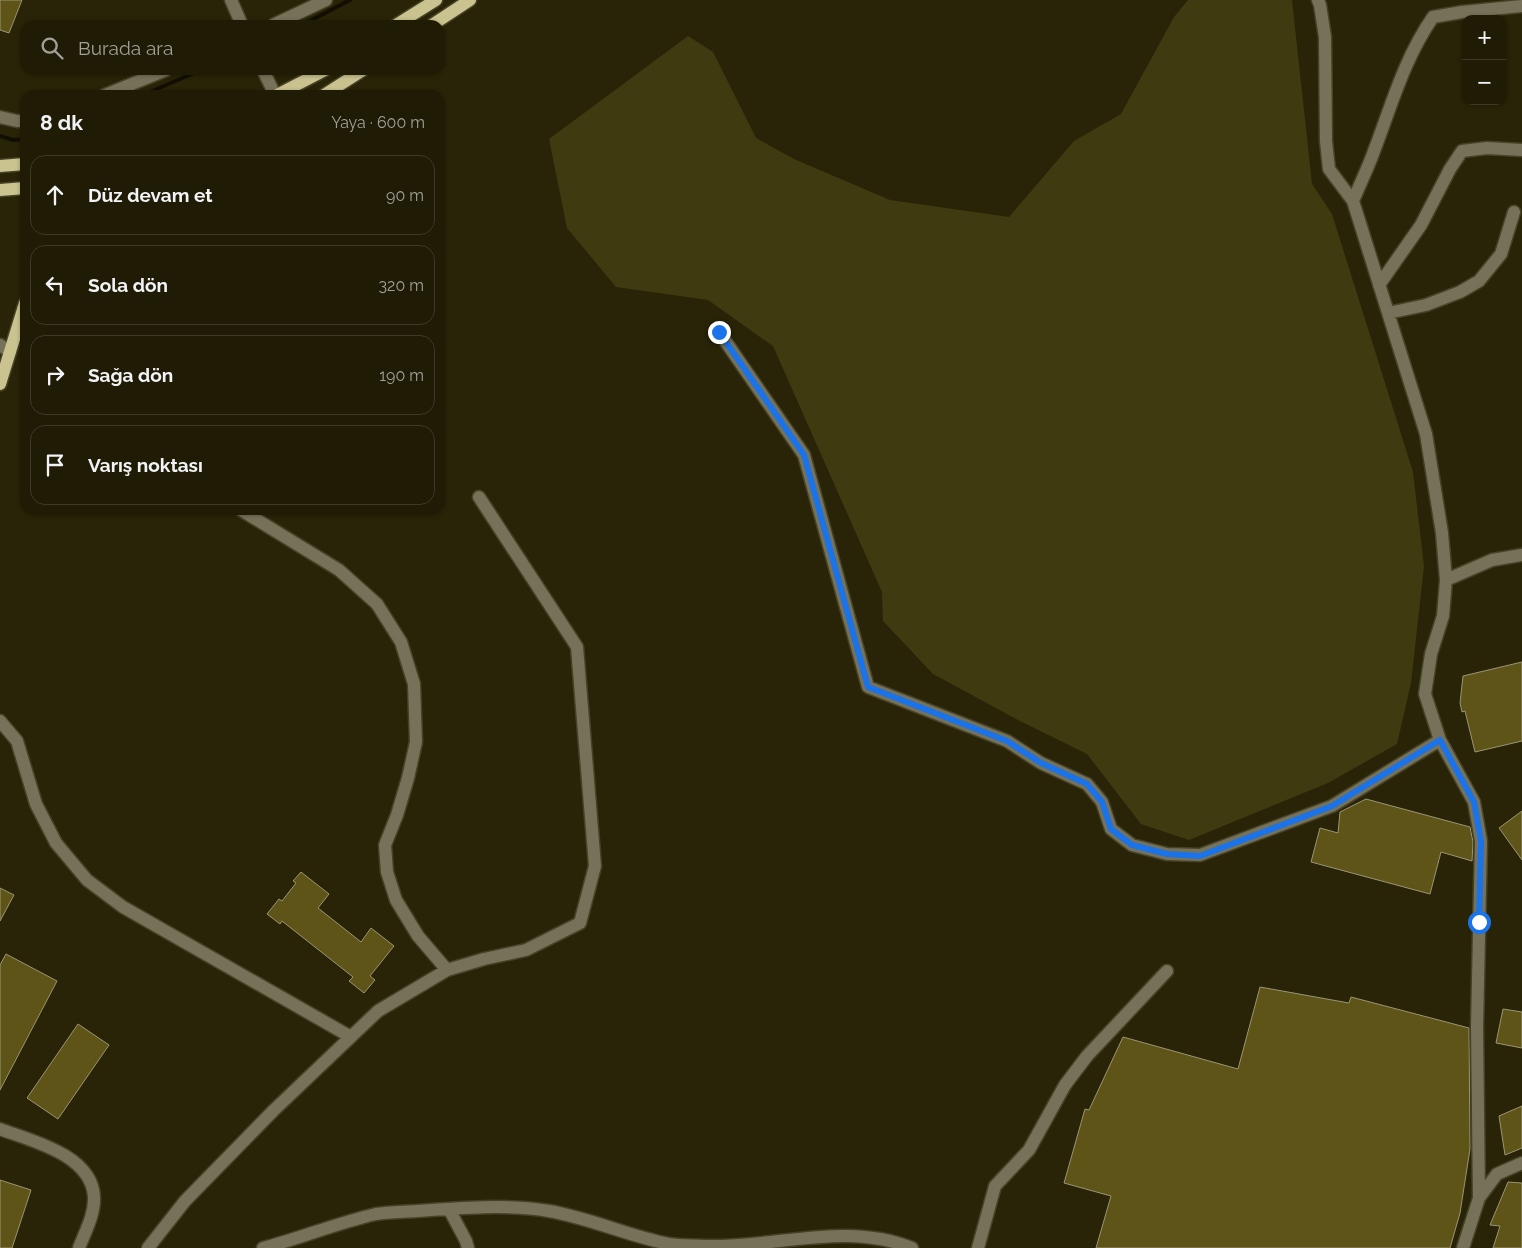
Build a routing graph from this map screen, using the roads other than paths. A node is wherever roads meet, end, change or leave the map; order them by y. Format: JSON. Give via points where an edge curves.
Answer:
{"nodes":[{"id":1,"x":231,"y":0,"type":"edge"},
{"id":2,"x":326,"y":0,"type":"edge"},
{"id":3,"x":436,"y":0,"type":"edge"},
{"id":4,"x":470,"y":0,"type":"edge"},
{"id":5,"x":1318,"y":0,"type":"edge"},
{"id":6,"x":1522,"y":6,"type":"edge"},
{"id":7,"x":240,"y":20,"type":"edge"},
{"id":8,"x":283,"y":20,"type":"edge"},
{"id":9,"x":404,"y":20,"type":"edge"},
{"id":10,"x":440,"y":20,"type":"edge"},
{"id":11,"x":154,"y":75,"type":"edge"},
{"id":12,"x":266,"y":75,"type":"edge"},
{"id":13,"x":314,"y":75,"type":"edge"},
{"id":14,"x":355,"y":75,"type":"edge"},
{"id":15,"x":117,"y":90,"type":"edge"},
{"id":16,"x":273,"y":90,"type":"edge"},
{"id":17,"x":286,"y":90,"type":"edge"},
{"id":18,"x":332,"y":90,"type":"edge"},
{"id":19,"x":0,"y":117,"type":"edge"},
{"id":20,"x":20,"y":121,"type":"edge"},
{"id":21,"x":1522,"y":150,"type":"edge"},
{"id":22,"x":20,"y":164,"type":"edge"},
{"id":23,"x":0,"y":166,"type":"edge"},
{"id":24,"x":20,"y":188,"type":"edge"},
{"id":25,"x":0,"y":190,"type":"edge"},
{"id":26,"x":1353,"y":201,"type":"junction"},
{"id":27,"x":1514,"y":212,"type":"dead end"},
{"id":28,"x":1379,"y":285,"type":"junction"},
{"id":29,"x":1388,"y":313,"type":"junction"},
{"id":30,"x":20,"y":315,"type":"edge"},
{"id":31,"x":719,"y":332,"type":"dead end"},
{"id":32,"x":5,"y":349,"type":"edge"},
{"id":33,"x":0,"y":384,"type":"edge"},
{"id":34,"x":479,"y":497,"type":"dead end"},
{"id":35,"x":249,"y":515,"type":"edge"},
{"id":36,"x":1522,"y":555,"type":"edge"},
{"id":37,"x":1446,"y":580,"type":"junction"},
{"id":38,"x":0,"y":721,"type":"edge"},
{"id":39,"x":1440,"y":740,"type":"junction"},
{"id":40,"x":448,"y":970,"type":"junction"},
{"id":41,"x":1167,"y":971,"type":"dead end"},
{"id":42,"x":351,"y":1037,"type":"junction"},
{"id":43,"x":0,"y":1129,"type":"edge"},
{"id":44,"x":1522,"y":1163,"type":"edge"},
{"id":45,"x":1479,"y":1198,"type":"junction"},
{"id":46,"x":449,"y":1209,"type":"junction"},
{"id":47,"x":720,"y":1247,"type":"edge"},
{"id":48,"x":79,"y":1248,"type":"edge"},
{"id":49,"x":148,"y":1248,"type":"edge"},
{"id":50,"x":263,"y":1248,"type":"edge"},
{"id":51,"x":468,"y":1248,"type":"edge"},
{"id":52,"x":912,"y":1248,"type":"edge"},
{"id":53,"x":978,"y":1248,"type":"edge"},
{"id":54,"x":1463,"y":1248,"type":"edge"}],
"edges":[{"from":1,"to":7,"type":"street"},
{"from":2,"to":8,"type":"street"},
{"from":3,"to":9,"type":"main road"},
{"from":4,"to":10,"type":"main road"},
{"from":5,"to":26,"type":"street","via":[[1324,37],[1329,169]]},
{"from":6,"to":26,"type":"street","via":[[1433,17],[1405,65]]},
{"from":11,"to":15,"type":"street"},
{"from":12,"to":16,"type":"street"},
{"from":13,"to":17,"type":"main road"},
{"from":14,"to":18,"type":"main road"},
{"from":19,"to":20,"type":"street"},
{"from":21,"to":28,"type":"street","via":[[1462,150],[1421,225]]},
{"from":22,"to":23,"type":"main road"},
{"from":24,"to":25,"type":"main road"},
{"from":26,"to":28,"type":"street"},
{"from":27,"to":29,"type":"street","via":[[1501,254],[1479,281],[1426,306]]},
{"from":28,"to":29,"type":"street"},
{"from":29,"to":37,"type":"street","via":[[1426,434]]},
{"from":30,"to":32,"type":"main road"},
{"from":31,"to":39,"type":"street","via":[[804,455],[868,687],[1007,741],[1041,763],[1087,784],[1102,802],[1111,829],[1132,845],[1167,854],[1200,856],[1332,806]]},
{"from":32,"to":33,"type":"main road"},
{"from":34,"to":40,"type":"street","via":[[577,647],[595,866],[580,923],[526,950]]},
{"from":35,"to":40,"type":"street","via":[[339,570],[377,604],[401,642],[414,684],[416,742],[397,815],[385,845],[387,872],[396,900],[418,936]]},
{"from":36,"to":37,"type":"street","via":[[1492,560]]},
{"from":37,"to":39,"type":"street","via":[[1426,694]]},
{"from":38,"to":42,"type":"street","via":[[16,741],[36,804],[56,843],[87,880],[123,907]]},
{"from":39,"to":45,"type":"street","via":[[1474,802],[1481,841],[1476,1028]]},
{"from":40,"to":42,"type":"street","via":[[378,1011]]},
{"from":41,"to":53,"type":"street","via":[[1087,1056],[1065,1085],[1030,1150],[995,1186]]},
{"from":42,"to":49,"type":"street","via":[[185,1201]]},
{"from":43,"to":48,"type":"street","via":[[62,1153],[86,1174],[92,1184],[94,1198]]},
{"from":44,"to":45,"type":"street","via":[[1497,1174]]},
{"from":45,"to":54,"type":"street"},
{"from":46,"to":47,"type":"street","via":[[548,1210],[670,1244]]},
{"from":46,"to":50,"type":"street","via":[[377,1214]]},
{"from":46,"to":51,"type":"street"},
{"from":47,"to":52,"type":"street","via":[[812,1237],[865,1236]]}]}
